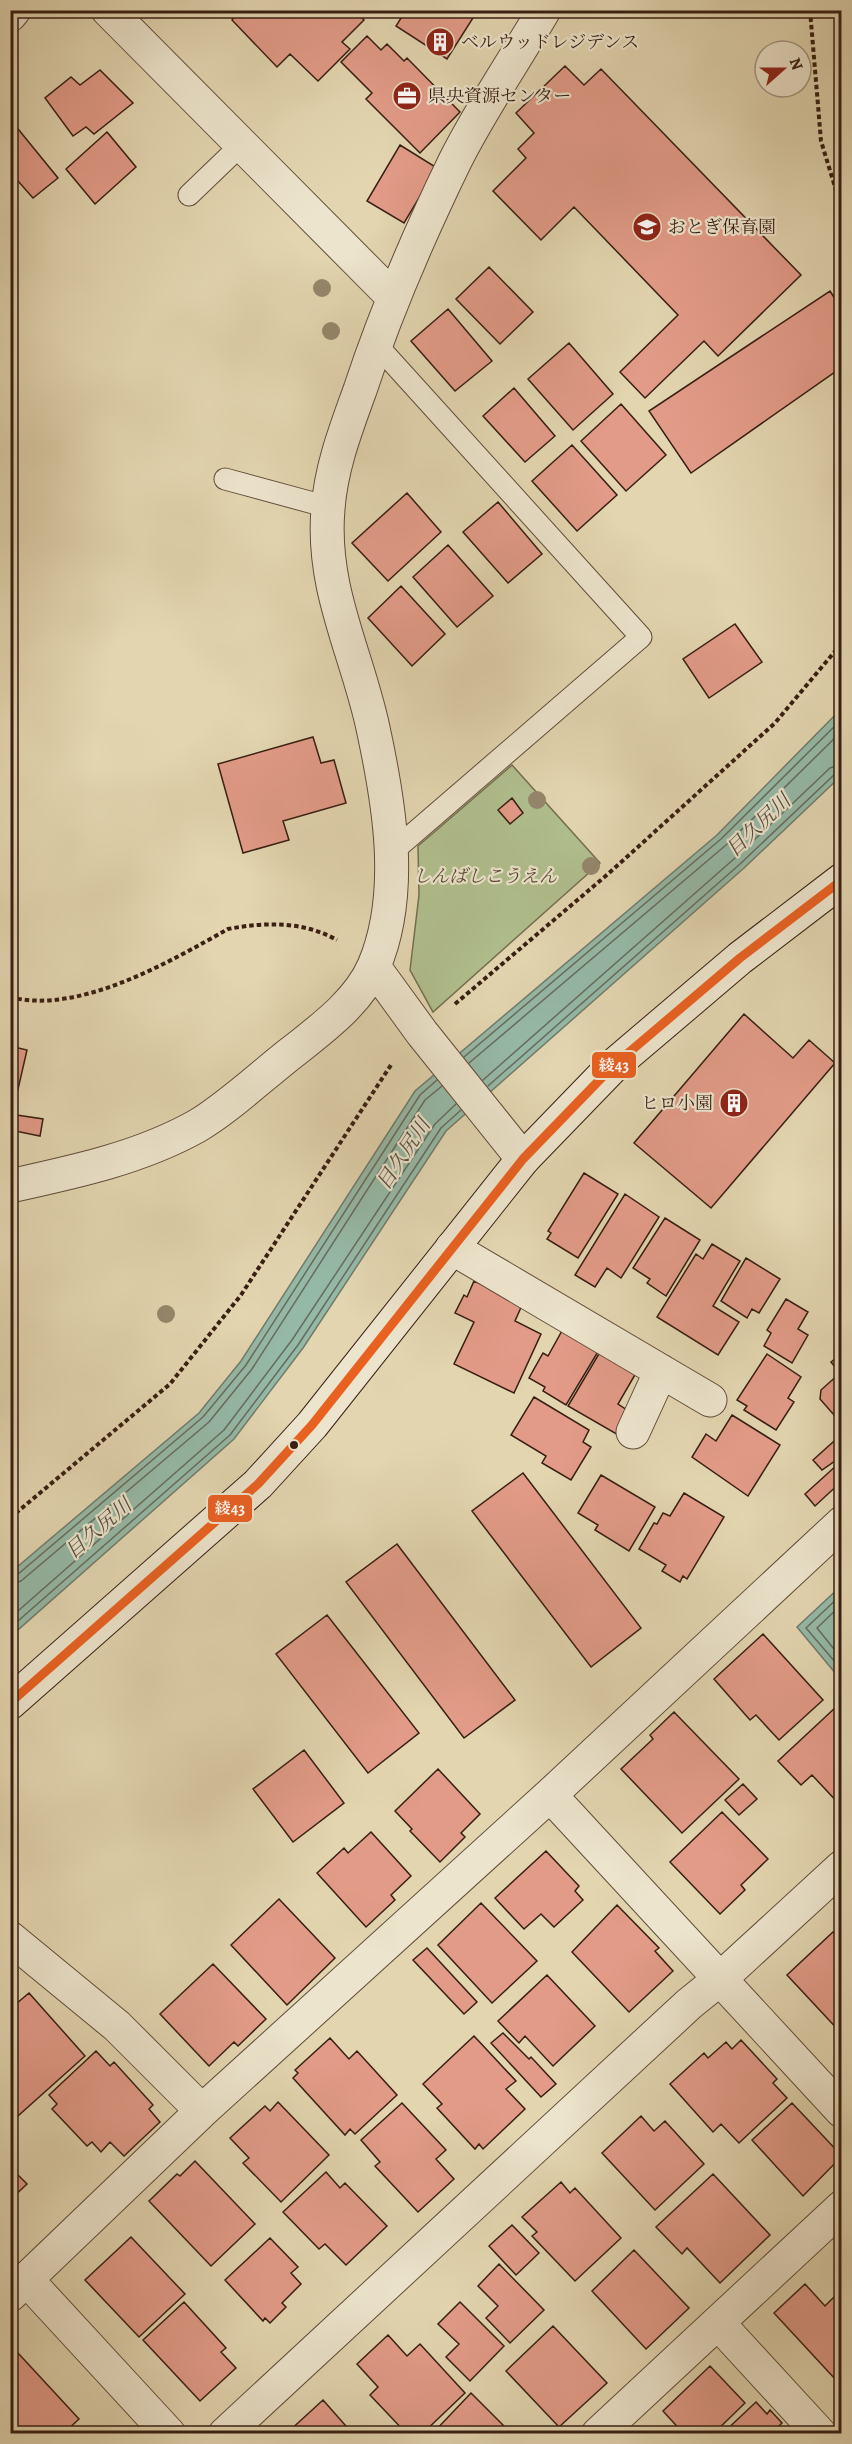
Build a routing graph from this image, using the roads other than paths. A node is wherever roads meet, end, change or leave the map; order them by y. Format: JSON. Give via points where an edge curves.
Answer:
{"nodes":[{"id":1,"x":14,"y":10,"type":"edge"},
{"id":2,"x":108,"y":10,"type":"edge"},
{"id":3,"x":544,"y":10,"type":"edge"},
{"id":4,"x":10,"y":15,"type":"edge"},
{"id":5,"x":241,"y":145,"type":"junction"},
{"id":6,"x":189,"y":195,"type":"dead end"},
{"id":7,"x":393,"y":297,"type":"junction"},
{"id":8,"x":375,"y":343,"type":"junction"},
{"id":9,"x":225,"y":479,"type":"dead end"},
{"id":10,"x":328,"y":507,"type":"junction"},
{"id":11,"x":392,"y":852,"type":"junction"},
{"id":12,"x":842,"y":880,"type":"edge"},
{"id":13,"x":374,"y":967,"type":"junction"},
{"id":14,"x":523,"y":1159,"type":"junction"},
{"id":15,"x":10,"y":1186,"type":"edge"},
{"id":16,"x":452,"y":1248,"type":"junction"},
{"id":17,"x":661,"y":1371,"type":"junction"},
{"id":18,"x":710,"y":1400,"type":"dead end"},
{"id":19,"x":633,"y":1432,"type":"dead end"},
{"id":20,"x":842,"y":1523,"type":"edge"},
{"id":21,"x":10,"y":1703,"type":"edge"},
{"id":22,"x":550,"y":1795,"type":"junction"},
{"id":23,"x":842,"y":1868,"type":"edge"},
{"id":24,"x":10,"y":1938,"type":"edge"},
{"id":25,"x":720,"y":1979,"type":"junction"},
{"id":26,"x":202,"y":2111,"type":"junction"},
{"id":27,"x":842,"y":2111,"type":"edge"},
{"id":28,"x":842,"y":2207,"type":"edge"},
{"id":29,"x":19,"y":2287,"type":"edge"},
{"id":30,"x":718,"y":2322,"type":"junction"},
{"id":31,"x":169,"y":2433,"type":"edge"},
{"id":32,"x":225,"y":2433,"type":"edge"},
{"id":33,"x":598,"y":2433,"type":"edge"},
{"id":34,"x":820,"y":2433,"type":"edge"}],
"edges":[{"from":1,"to":4,"type":"street"},
{"from":2,"to":5,"type":"street"},
{"from":3,"to":7,"type":"street","via":[[457,158]]},
{"from":5,"to":6,"type":"lane"},
{"from":5,"to":7,"type":"street"},
{"from":7,"to":8,"type":"street"},
{"from":8,"to":10,"type":"street","via":[[333,467]]},
{"from":8,"to":11,"type":"lane","via":[[641,637]]},
{"from":9,"to":10,"type":"lane"},
{"from":10,"to":11,"type":"street","via":[[330,576],[372,725]]},
{"from":11,"to":13,"type":"street","via":[[389,910]]},
{"from":12,"to":14,"type":"street","via":[[740,958],[613,1066]]},
{"from":13,"to":14,"type":"street"},
{"from":13,"to":15,"type":"street","via":[[330,1022],[199,1125],[91,1169]]},
{"from":14,"to":16,"type":"street"},
{"from":16,"to":17,"type":"street"},
{"from":16,"to":21,"type":"street","via":[[312,1425],[258,1484]]},
{"from":17,"to":18,"type":"street"},
{"from":17,"to":19,"type":"street"},
{"from":20,"to":22,"type":"street"},
{"from":22,"to":25,"type":"street"},
{"from":22,"to":26,"type":"street"},
{"from":23,"to":25,"type":"street"},
{"from":24,"to":26,"type":"street","via":[[117,2026]]},
{"from":25,"to":27,"type":"street"},
{"from":25,"to":32,"type":"street","via":[[688,2004]]},
{"from":26,"to":29,"type":"street"},
{"from":28,"to":30,"type":"street"},
{"from":29,"to":31,"type":"street"},
{"from":30,"to":33,"type":"street"},
{"from":30,"to":34,"type":"street"}]}
